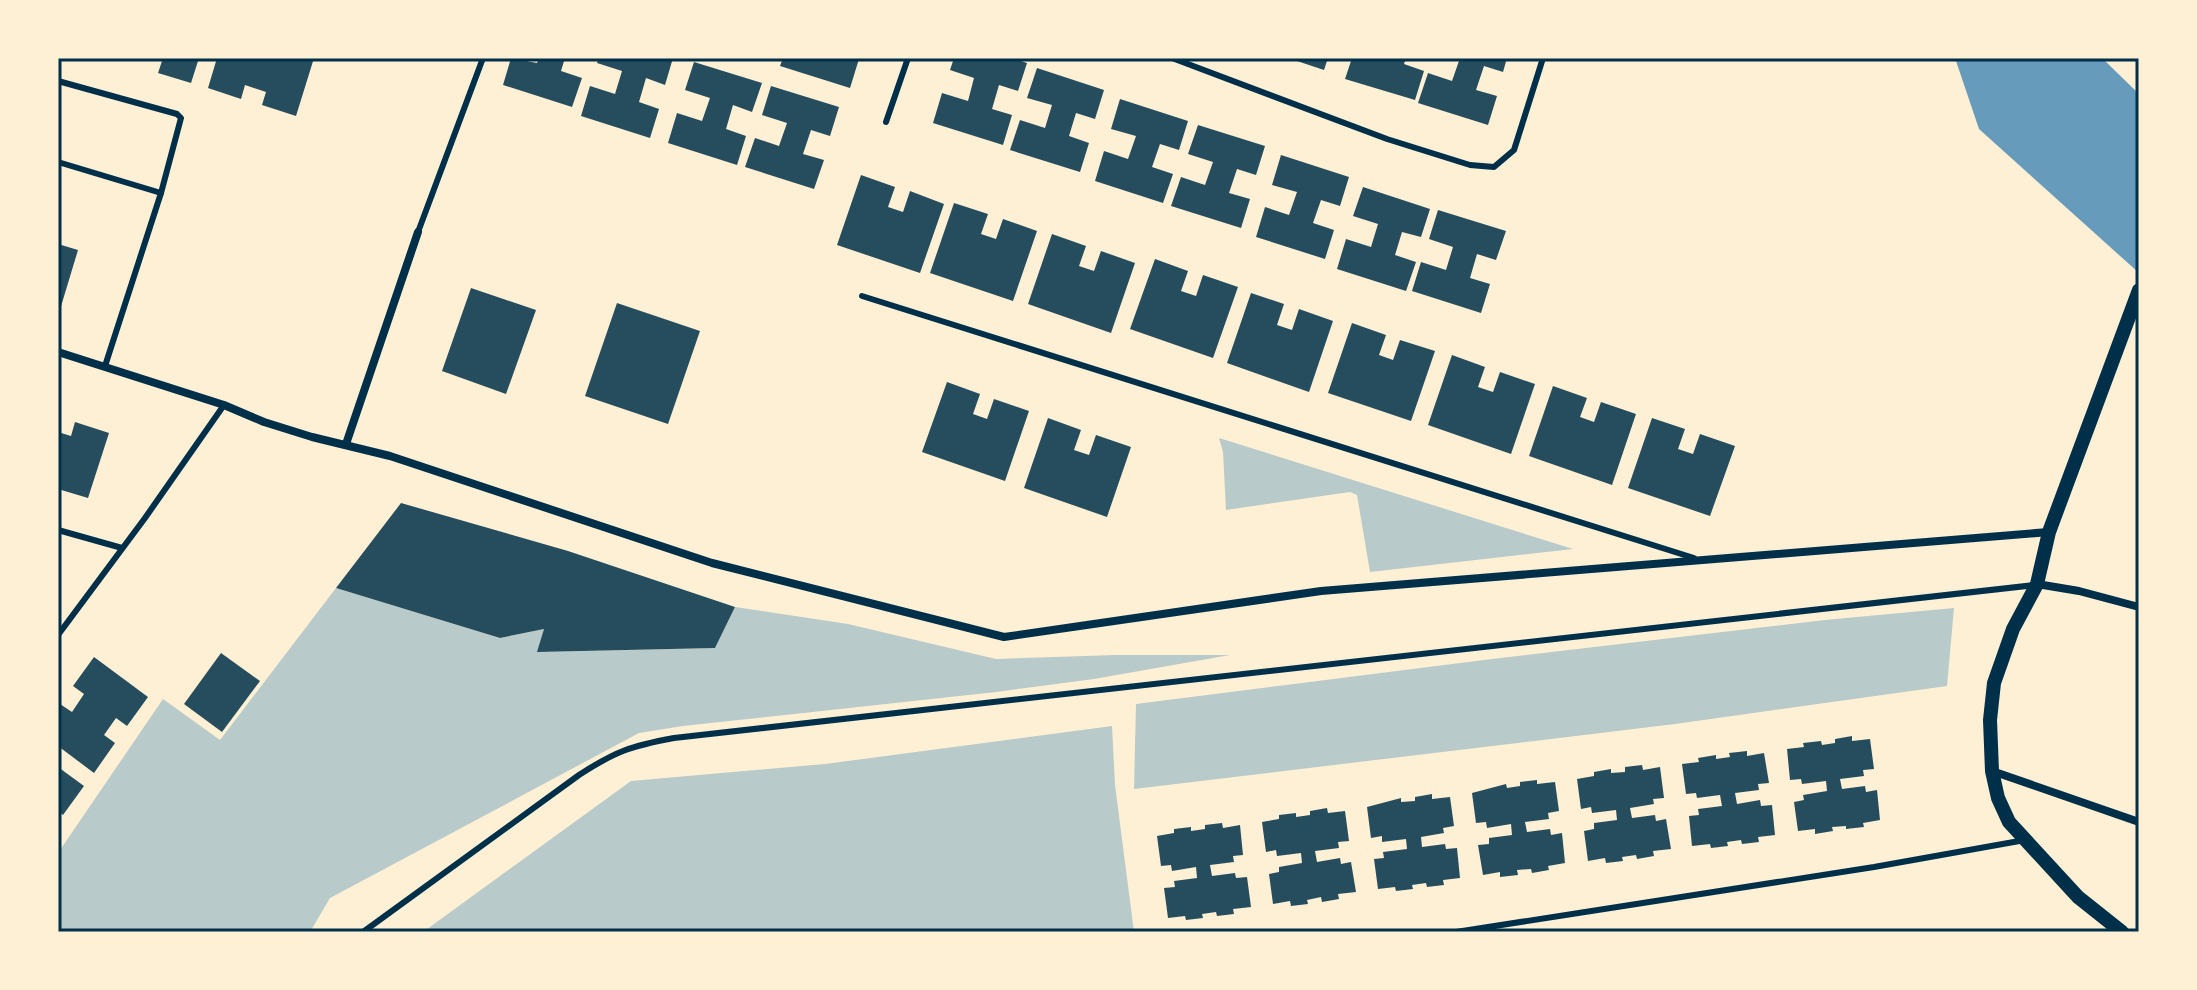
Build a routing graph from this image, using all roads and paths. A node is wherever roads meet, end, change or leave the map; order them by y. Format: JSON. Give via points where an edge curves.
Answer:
{"nodes":[{"id":1,"x":483,"y":58,"type":"edge"},
{"id":2,"x":908,"y":58,"type":"edge"},
{"id":3,"x":1172,"y":58,"type":"edge"},
{"id":4,"x":1543,"y":58,"type":"edge"},
{"id":5,"x":58,"y":81,"type":"edge"},
{"id":6,"x":886,"y":122,"type":"dead end"},
{"id":7,"x":58,"y":162,"type":"edge"},
{"id":8,"x":161,"y":193,"type":"junction"},
{"id":9,"x":418,"y":232,"type":"joint"},
{"id":10,"x":2139,"y":290,"type":"edge"},
{"id":11,"x":862,"y":296,"type":"dead end"},
{"id":12,"x":58,"y":352,"type":"edge"},
{"id":13,"x":105,"y":366,"type":"junction"},
{"id":14,"x":224,"y":405,"type":"junction"},
{"id":15,"x":346,"y":444,"type":"junction"},
{"id":16,"x":58,"y":530,"type":"edge"},
{"id":17,"x":2049,"y":532,"type":"junction"},
{"id":18,"x":122,"y":548,"type":"junction"},
{"id":19,"x":1702,"y":561,"type":"junction"},
{"id":20,"x":2037,"y":584,"type":"junction"},
{"id":21,"x":2139,"y":607,"type":"edge"},
{"id":22,"x":58,"y":635,"type":"edge"},
{"id":23,"x":1992,"y":771,"type":"junction"},
{"id":24,"x":2139,"y":822,"type":"edge"},
{"id":25,"x":2025,"y":840,"type":"junction"},
{"id":26,"x":1513,"y":928,"type":"edge"},
{"id":27,"x":363,"y":932,"type":"edge"},
{"id":28,"x":1456,"y":932,"type":"edge"},
{"id":29,"x":2122,"y":932,"type":"edge"}],
"edges":[{"from":1,"to":9,"type":"lane"},
{"from":2,"to":6,"type":"lane"},
{"from":3,"to":4,"type":"lane","via":[[1387,139],[1470,165],[1494,167],[1514,150]]},
{"from":5,"to":8,"type":"lane","via":[[179,115]]},
{"from":7,"to":8,"type":"lane"},
{"from":8,"to":13,"type":"lane"},
{"from":9,"to":15,"type":"street"},
{"from":10,"to":17,"type":"street"},
{"from":11,"to":19,"type":"lane"},
{"from":12,"to":13,"type":"street"},
{"from":13,"to":14,"type":"street"},
{"from":14,"to":15,"type":"street","via":[[264,422]]},
{"from":14,"to":18,"type":"lane"},
{"from":15,"to":19,"type":"street","via":[[712,563],[1004,637],[1321,591]]},
{"from":16,"to":18,"type":"lane"},
{"from":17,"to":19,"type":"street"},
{"from":17,"to":20,"type":"street"},
{"from":18,"to":22,"type":"lane"},
{"from":20,"to":21,"type":"street"},
{"from":20,"to":23,"type":"street","via":[[2013,629],[1994,683]]},
{"from":20,"to":27,"type":"lane","via":[[632,746],[579,775]]},
{"from":23,"to":24,"type":"street"},
{"from":23,"to":25,"type":"street","via":[[2009,822]]},
{"from":25,"to":26,"type":"lane"},
{"from":25,"to":29,"type":"street","via":[[2078,897]]},
{"from":26,"to":28,"type":"lane"}]}
